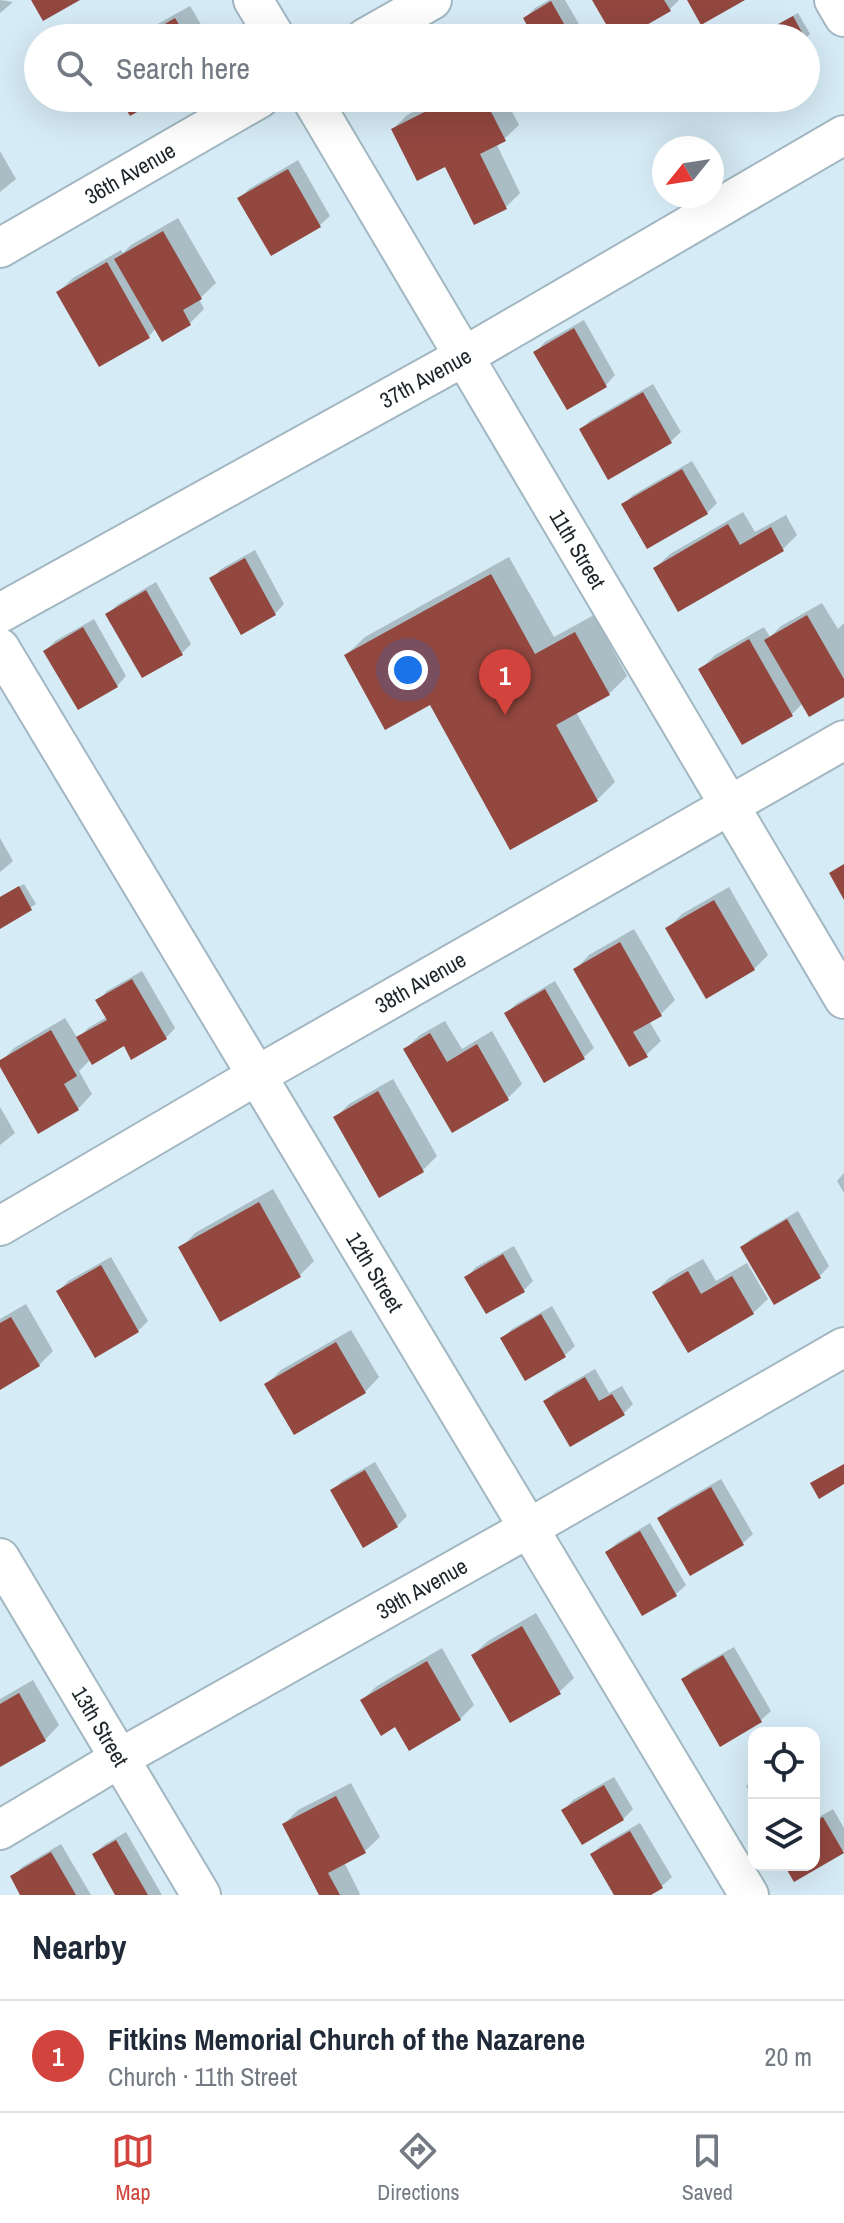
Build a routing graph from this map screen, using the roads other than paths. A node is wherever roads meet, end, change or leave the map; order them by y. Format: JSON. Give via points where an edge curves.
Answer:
{"nodes":[{"id":1,"x":253,"y":0,"type":"edge"},
{"id":2,"x":432,"y":0,"type":"edge"},
{"id":3,"x":834,"y":0,"type":"edge"},
{"id":4,"x":844,"y":17,"type":"edge"},
{"id":5,"x":268,"y":24,"type":"edge"},
{"id":6,"x":390,"y":24,"type":"edge"},
{"id":7,"x":236,"y":112,"type":"edge"},
{"id":8,"x":319,"y":112,"type":"edge"},
{"id":9,"x":844,"y":135,"type":"edge"},
{"id":10,"x":0,"y":248,"type":"edge"},
{"id":11,"x":463,"y":357,"type":"junction"},
{"id":12,"x":0,"y":613,"type":"edge"},
{"id":13,"x":0,"y":648,"type":"edge"},
{"id":14,"x":844,"y":740,"type":"edge"},
{"id":15,"x":729,"y":806,"type":"junction"},
{"id":16,"x":844,"y":999,"type":"edge"},
{"id":17,"x":256,"y":1076,"type":"junction"},
{"id":18,"x":0,"y":1226,"type":"edge"},
{"id":19,"x":844,"y":1347,"type":"edge"},
{"id":20,"x":529,"y":1528,"type":"junction"},
{"id":21,"x":0,"y":1558,"type":"edge"},
{"id":22,"x":120,"y":1758,"type":"junction"},
{"id":23,"x":0,"y":1830,"type":"edge"},
{"id":24,"x":201,"y":1895,"type":"edge"},
{"id":25,"x":749,"y":1895,"type":"edge"}],
"edges":[{"from":1,"to":5,"type":"street"},
{"from":2,"to":6,"type":"street"},
{"from":3,"to":4,"type":"street"},
{"from":7,"to":10,"type":"street","name":"36th Avenue"},
{"from":8,"to":11,"type":"street","name":"11th Street"},
{"from":9,"to":11,"type":"street","name":"37th Avenue"},
{"from":11,"to":12,"type":"street","name":"37th Avenue"},
{"from":11,"to":15,"type":"street","name":"11th Street"},
{"from":13,"to":17,"type":"street","name":"12th Street"},
{"from":14,"to":15,"type":"street","name":"38th Avenue"},
{"from":15,"to":16,"type":"street","name":"11th Street"},
{"from":15,"to":17,"type":"street","name":"38th Avenue"},
{"from":17,"to":18,"type":"street","name":"38th Avenue"},
{"from":17,"to":20,"type":"street","name":"12th Street"},
{"from":19,"to":20,"type":"street","name":"39th Avenue"},
{"from":20,"to":22,"type":"street","name":"39th Avenue"},
{"from":20,"to":25,"type":"street","name":"12th Street"},
{"from":21,"to":22,"type":"street","name":"13th Street"},
{"from":22,"to":23,"type":"street","name":"39th Avenue"},
{"from":22,"to":24,"type":"street","name":"13th Street"}]}
